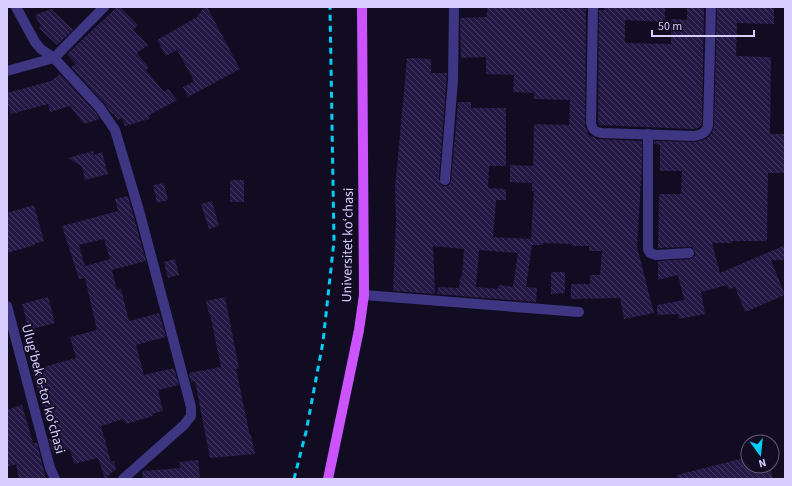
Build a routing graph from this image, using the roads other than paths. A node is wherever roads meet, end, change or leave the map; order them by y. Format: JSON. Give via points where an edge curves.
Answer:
{"nodes":[{"id":1,"x":16,"y":7,"type":"edge"},
{"id":2,"x":104,"y":7,"type":"edge"},
{"id":3,"x":362,"y":7,"type":"edge"},
{"id":4,"x":454,"y":7,"type":"edge"},
{"id":5,"x":593,"y":7,"type":"edge"},
{"id":6,"x":710,"y":7,"type":"edge"},
{"id":7,"x":54,"y":58,"type":"junction"},
{"id":8,"x":7,"y":71,"type":"edge"},
{"id":9,"x":648,"y":134,"type":"junction"},
{"id":10,"x":445,"y":180,"type":"dead end"},
{"id":11,"x":689,"y":253,"type":"dead end"},
{"id":12,"x":364,"y":294,"type":"junction"},
{"id":13,"x":7,"y":306,"type":"edge"},
{"id":14,"x":579,"y":312,"type":"dead end"},
{"id":15,"x":55,"y":479,"type":"edge"},
{"id":16,"x":123,"y":479,"type":"edge"},
{"id":17,"x":328,"y":479,"type":"edge"}],
"edges":[{"from":1,"to":7,"type":"street","via":[[35,42]]},
{"from":2,"to":7,"type":"street"},
{"from":3,"to":12,"type":"main road","name":"Universitet kо‘chasi"},
{"from":4,"to":10,"type":"street","via":[[453,80]]},
{"from":5,"to":9,"type":"street","via":[[593,129],[601,133]]},
{"from":6,"to":9,"type":"street","via":[[708,129],[694,136]]},
{"from":7,"to":8,"type":"street"},
{"from":7,"to":16,"type":"street","via":[[100,108],[115,130],[191,408],[191,416],[184,425]]},
{"from":9,"to":11,"type":"street","via":[[648,249],[656,255]]},
{"from":12,"to":14,"type":"street"},
{"from":12,"to":17,"type":"main road","name":"Universitet kо‘chasi"},
{"from":13,"to":15,"type":"street","name":"Ulug‘bek 6-tor koʻchasi"}]}
